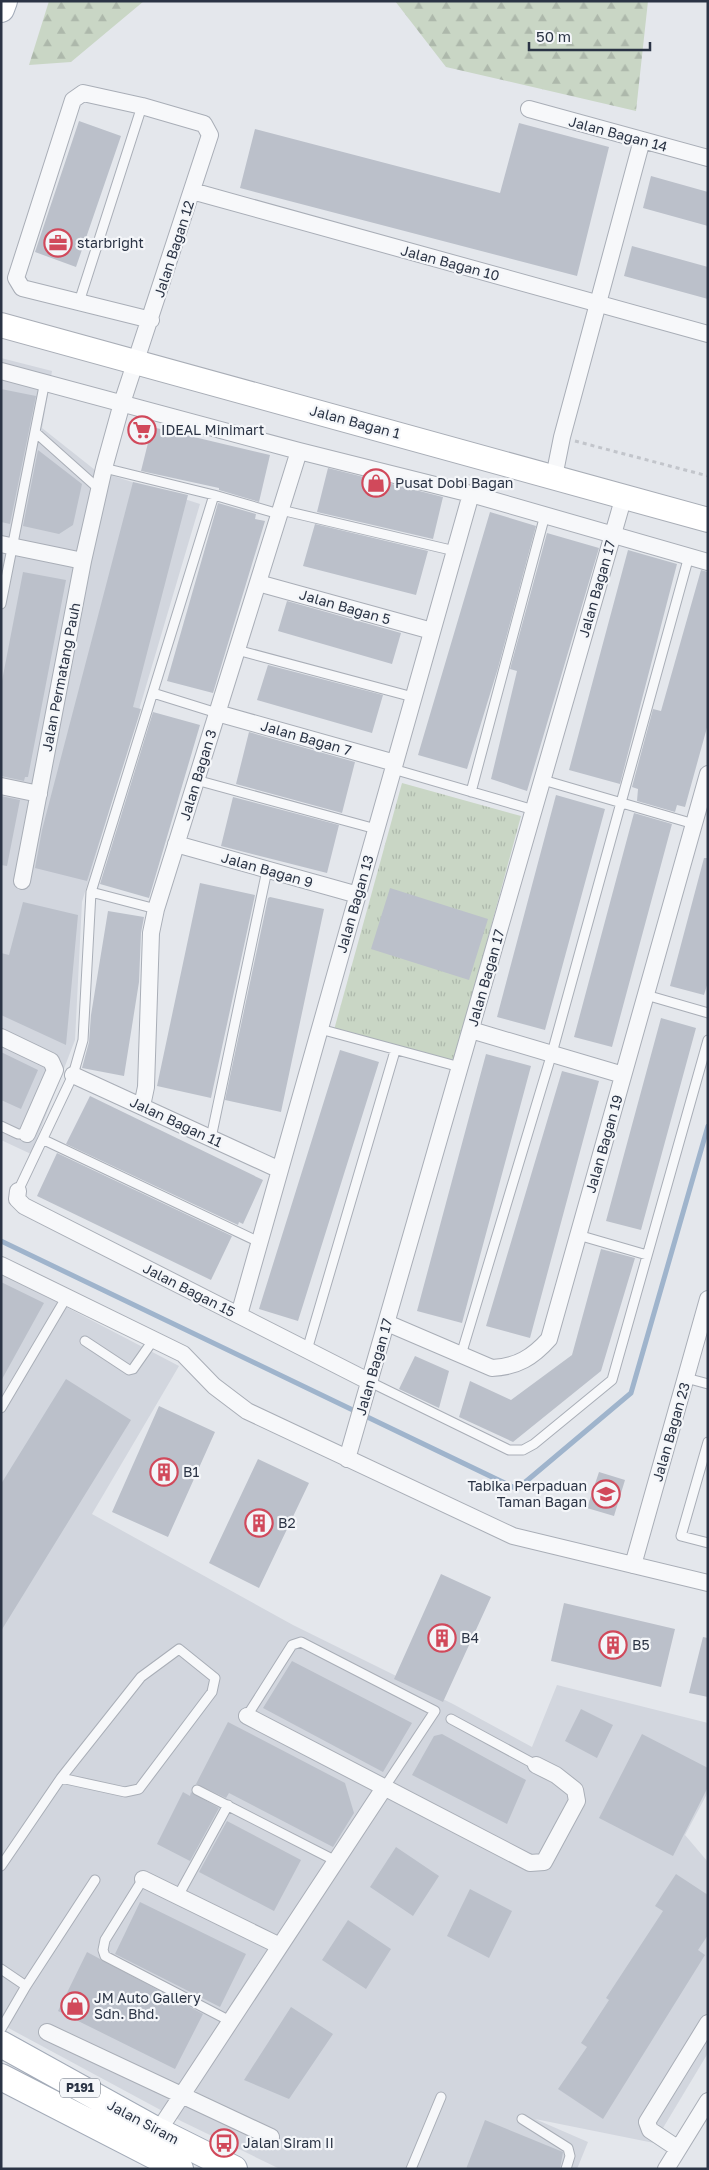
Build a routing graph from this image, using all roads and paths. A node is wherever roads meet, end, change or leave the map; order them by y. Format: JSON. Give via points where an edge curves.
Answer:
{"nodes":[{"id":1,"x":4,"y":1,"type":"edge"},
{"id":2,"x":1,"y":9,"type":"edge"},
{"id":3,"x":142,"y":106,"type":"junction"},
{"id":4,"x":529,"y":109,"type":"dead end"},
{"id":5,"x":642,"y":140,"type":"junction"},
{"id":6,"x":708,"y":158,"type":"edge"},
{"id":7,"x":192,"y":192,"type":"junction"},
{"id":8,"x":79,"y":302,"type":"junction"},
{"id":9,"x":600,"y":304,"type":"junction"},
{"id":10,"x":151,"y":320,"type":"junction"},
{"id":11,"x":1,"y":325,"type":"edge"},
{"id":12,"x":708,"y":334,"type":"edge"},
{"id":13,"x":136,"y":362,"type":"junction"},
{"id":14,"x":1,"y":371,"type":"edge"},
{"id":15,"x":45,"y":381,"type":"junction"},
{"id":16,"x":122,"y":403,"type":"junction"},
{"id":17,"x":35,"y":432,"type":"junction"},
{"id":18,"x":562,"y":438,"type":"junction"},
{"id":19,"x":299,"y":451,"type":"junction"},
{"id":20,"x":104,"y":468,"type":"junction"},
{"id":21,"x":708,"y":476,"type":"edge"},
{"id":22,"x":554,"y":477,"type":"junction"},
{"id":23,"x":100,"y":490,"type":"junction"},
{"id":24,"x":471,"y":494,"type":"junction"},
{"id":25,"x":214,"y":495,"type":"junction"},
{"id":26,"x":624,"y":496,"type":"junction"},
{"id":27,"x":280,"y":512,"type":"junction"},
{"id":28,"x":545,"y":515,"type":"junction"},
{"id":29,"x":708,"y":520,"type":"edge"},
{"id":30,"x":613,"y":534,"type":"junction"},
{"id":31,"x":7,"y":545,"type":"edge"},
{"id":32,"x":455,"y":551,"type":"junction"},
{"id":33,"x":689,"y":556,"type":"junction"},
{"id":34,"x":83,"y":560,"type":"junction"},
{"id":35,"x":708,"y":562,"type":"edge"},
{"id":36,"x":258,"y":583,"type":"junction"},
{"id":37,"x":1,"y":604,"type":"edge"},
{"id":38,"x":432,"y":632,"type":"junction"},
{"id":39,"x":237,"y":650,"type":"junction"},
{"id":40,"x":153,"y":693,"type":"junction"},
{"id":41,"x":413,"y":697,"type":"junction"},
{"id":42,"x":217,"y":713,"type":"junction"},
{"id":43,"x":394,"y":766,"type":"junction"},
{"id":44,"x":196,"y":780,"type":"junction"},
{"id":45,"x":542,"y":780,"type":"junction"},
{"id":46,"x":707,"y":780,"type":"edge"},
{"id":47,"x":1,"y":786,"type":"edge"},
{"id":48,"x":471,"y":792,"type":"junction"},
{"id":49,"x":39,"y":794,"type":"junction"},
{"id":50,"x":620,"y":802,"type":"junction"},
{"id":51,"x":534,"y":810,"type":"junction"},
{"id":52,"x":694,"y":824,"type":"junction"},
{"id":53,"x":376,"y":829,"type":"junction"},
{"id":54,"x":176,"y":844,"type":"junction"},
{"id":55,"x":268,"y":870,"type":"junction"},
{"id":56,"x":22,"y":881,"type":"dead end"},
{"id":57,"x":91,"y":892,"type":"junction"},
{"id":58,"x":358,"y":895,"type":"junction"},
{"id":59,"x":156,"y":909,"type":"junction"},
{"id":60,"x":646,"y":995,"type":"junction"},
{"id":61,"x":708,"y":1013,"type":"edge"},
{"id":62,"x":320,"y":1029,"type":"junction"},
{"id":63,"x":471,"y":1030,"type":"junction"},
{"id":64,"x":1,"y":1037,"type":"edge"},
{"id":65,"x":708,"y":1040,"type":"edge"},
{"id":66,"x":395,"y":1051,"type":"junction"},
{"id":67,"x":552,"y":1054,"type":"junction"},
{"id":68,"x":460,"y":1067,"type":"junction"},
{"id":69,"x":73,"y":1075,"type":"junction"},
{"id":70,"x":623,"y":1075,"type":"junction"},
{"id":71,"x":142,"y":1106,"type":"junction"},
{"id":72,"x":1,"y":1126,"type":"edge"},
{"id":73,"x":26,"y":1134,"type":"joint"},
{"id":74,"x":211,"y":1138,"type":"junction"},
{"id":75,"x":44,"y":1140,"type":"junction"},
{"id":76,"x":280,"y":1170,"type":"junction"},
{"id":77,"x":18,"y":1191,"type":"joint"},
{"id":78,"x":578,"y":1235,"type":"junction"},
{"id":79,"x":259,"y":1242,"type":"junction"},
{"id":80,"x":647,"y":1255,"type":"junction"},
{"id":81,"x":1,"y":1265,"type":"edge"},
{"id":82,"x":66,"y":1298,"type":"junction"},
{"id":83,"x":708,"y":1299,"type":"edge"},
{"id":84,"x":239,"y":1315,"type":"junction"},
{"id":85,"x":387,"y":1323,"type":"junction"},
{"id":86,"x":154,"y":1339,"type":"junction"},
{"id":87,"x":84,"y":1341,"type":"dead end"},
{"id":88,"x":307,"y":1350,"type":"junction"},
{"id":89,"x":461,"y":1355,"type":"junction"},
{"id":90,"x":686,"y":1378,"type":"junction"},
{"id":91,"x":370,"y":1382,"type":"junction"},
{"id":92,"x":708,"y":1384,"type":"edge"},
{"id":93,"x":1,"y":1408,"type":"edge"},
{"id":94,"x":708,"y":1442,"type":"edge"},
{"id":95,"x":347,"y":1459,"type":"junction"},
{"id":96,"x":708,"y":1543,"type":"edge"},
{"id":97,"x":634,"y":1565,"type":"junction"},
{"id":98,"x":708,"y":1583,"type":"edge"},
{"id":99,"x":247,"y":1716,"type":"joint"},
{"id":100,"x":451,"y":1719,"type":"dead end"},
{"id":101,"x":536,"y":1765,"type":"joint"},
{"id":102,"x":61,"y":1778,"type":"junction"},
{"id":103,"x":384,"y":1788,"type":"junction"},
{"id":104,"x":197,"y":1790,"type":"dead end"},
{"id":105,"x":228,"y":1806,"type":"junction"},
{"id":106,"x":336,"y":1861,"type":"junction"},
{"id":107,"x":1,"y":1866,"type":"edge"},
{"id":108,"x":143,"y":1879,"type":"joint"},
{"id":109,"x":95,"y":1880,"type":"dead end"},
{"id":110,"x":178,"y":1896,"type":"junction"},
{"id":111,"x":280,"y":1946,"type":"junction"},
{"id":112,"x":1,"y":1970,"type":"edge"},
{"id":113,"x":26,"y":1986,"type":"junction"},
{"id":114,"x":230,"y":2022,"type":"junction"},
{"id":115,"x":708,"y":2023,"type":"edge"},
{"id":116,"x":1,"y":2029,"type":"edge"},
{"id":117,"x":47,"y":2032,"type":"dead end"},
{"id":118,"x":1,"y":2044,"type":"edge"},
{"id":119,"x":1,"y":2077,"type":"edge"},
{"id":120,"x":182,"y":2095,"type":"junction"},
{"id":121,"x":441,"y":2097,"type":"dead end"},
{"id":122,"x":708,"y":2101,"type":"edge"},
{"id":123,"x":522,"y":2119,"type":"dead end"},
{"id":124,"x":271,"y":2137,"type":"dead end"},
{"id":125,"x":152,"y":2141,"type":"junction"},
{"id":126,"x":677,"y":2148,"type":"junction"},
{"id":127,"x":180,"y":2169,"type":"edge"},
{"id":128,"x":234,"y":2169,"type":"edge"},
{"id":129,"x":411,"y":2169,"type":"edge"},
{"id":130,"x":566,"y":2169,"type":"edge"},
{"id":131,"x":666,"y":2169,"type":"edge"}],
"edges":[{"from":1,"to":2,"type":"main road"},
{"from":3,"to":7,"type":"street","name":"Jalan Bagan 12","via":[[204,124],[210,135]]},
{"from":3,"to":8,"type":"lane"},
{"from":3,"to":8,"type":"street","via":[[83,93],[73,100],[16,278],[22,288]]},
{"from":4,"to":5,"type":"street","name":"Jalan Bagan 14"},
{"from":5,"to":6,"type":"street","name":"Jalan Bagan 14"},
{"from":5,"to":9,"type":"street"},
{"from":7,"to":9,"type":"street","name":"Jalan Bagan 10"},
{"from":7,"to":10,"type":"street","name":"Jalan Bagan 12"},
{"from":8,"to":10,"type":"street"},
{"from":9,"to":12,"type":"street","name":"Jalan Bagan 10"},
{"from":9,"to":18,"type":"street"},
{"from":10,"to":13,"type":"street","name":"Jalan Bagan 12"},
{"from":11,"to":13,"type":"street","name":"Jalan Bagan 1"},
{"from":13,"to":16,"type":"street","name":"Jalan Permatang Pauh"},
{"from":13,"to":22,"type":"street","name":"Jalan Bagan 1"},
{"from":14,"to":15,"type":"street"},
{"from":15,"to":16,"type":"street"},
{"from":15,"to":17,"type":"lane"},
{"from":16,"to":19,"type":"street"},
{"from":16,"to":20,"type":"street","name":"Jalan Permatang Pauh"},
{"from":17,"to":23,"type":"lane"},
{"from":17,"to":31,"type":"lane"},
{"from":18,"to":21,"type":"path"},
{"from":18,"to":22,"type":"street"},
{"from":19,"to":24,"type":"street"},
{"from":19,"to":27,"type":"street","name":"Jalan Bagan 3"},
{"from":20,"to":23,"type":"street","name":"Jalan Permatang Pauh"},
{"from":20,"to":25,"type":"lane"},
{"from":22,"to":26,"type":"street","name":"Jalan Bagan 1"},
{"from":23,"to":34,"type":"street","name":"Jalan Permatang Pauh"},
{"from":24,"to":28,"type":"street"},
{"from":24,"to":32,"type":"street","name":"Jalan Bagan 13"},
{"from":25,"to":27,"type":"lane"},
{"from":25,"to":40,"type":"lane"},
{"from":26,"to":29,"type":"street","name":"Jalan Bagan 1"},
{"from":26,"to":30,"type":"street","name":"Jalan Bagan 17"},
{"from":27,"to":32,"type":"lane"},
{"from":27,"to":36,"type":"street","name":"Jalan Bagan 3"},
{"from":28,"to":30,"type":"street"},
{"from":28,"to":48,"type":"lane"},
{"from":30,"to":33,"type":"street"},
{"from":30,"to":45,"type":"street","name":"Jalan Bagan 17"},
{"from":31,"to":34,"type":"street"},
{"from":31,"to":37,"type":"lane"},
{"from":32,"to":38,"type":"street","name":"Jalan Bagan 13"},
{"from":33,"to":35,"type":"street"},
{"from":33,"to":50,"type":"lane"},
{"from":34,"to":49,"type":"street","name":"Jalan Permatang Pauh"},
{"from":36,"to":38,"type":"street","name":"Jalan Bagan 5"},
{"from":36,"to":39,"type":"street","name":"Jalan Bagan 3"},
{"from":38,"to":41,"type":"street","name":"Jalan Bagan 13"},
{"from":39,"to":41,"type":"lane"},
{"from":39,"to":42,"type":"street","name":"Jalan Bagan 3"},
{"from":40,"to":42,"type":"lane"},
{"from":40,"to":57,"type":"lane"},
{"from":41,"to":43,"type":"street","name":"Jalan Bagan 13"},
{"from":42,"to":43,"type":"street","name":"Jalan Bagan 7"},
{"from":42,"to":44,"type":"street","name":"Jalan Bagan 3"},
{"from":43,"to":48,"type":"lane"},
{"from":43,"to":53,"type":"street","name":"Jalan Bagan 13"},
{"from":44,"to":53,"type":"lane"},
{"from":44,"to":54,"type":"street","name":"Jalan Bagan 3"},
{"from":45,"to":50,"type":"lane"},
{"from":45,"to":51,"type":"street","name":"Jalan Bagan 17"},
{"from":46,"to":52,"type":"street","name":"Jalan Bagan 19"},
{"from":47,"to":49,"type":"street"},
{"from":48,"to":51,"type":"lane"},
{"from":49,"to":56,"type":"street","name":"Jalan Permatang Pauh"},
{"from":50,"to":52,"type":"lane"},
{"from":50,"to":67,"type":"lane"},
{"from":51,"to":63,"type":"street","name":"Jalan Bagan 17"},
{"from":52,"to":60,"type":"street","name":"Jalan Bagan 19"},
{"from":53,"to":58,"type":"street","name":"Jalan Bagan 13"},
{"from":54,"to":55,"type":"street","name":"Jalan Bagan 9"},
{"from":54,"to":59,"type":"street","name":"Jalan Bagan 3"},
{"from":55,"to":58,"type":"street","name":"Jalan Bagan 9"},
{"from":55,"to":74,"type":"lane"},
{"from":57,"to":59,"type":"lane"},
{"from":57,"to":69,"type":"lane","via":[[83,1040]]},
{"from":58,"to":62,"type":"street","name":"Jalan Bagan 13"},
{"from":59,"to":71,"type":"street","name":"Jalan Bagan 3","via":[[151,933],[146,1087]]},
{"from":60,"to":61,"type":"lane"},
{"from":60,"to":70,"type":"street","name":"Jalan Bagan 19"},
{"from":62,"to":66,"type":"lane"},
{"from":62,"to":76,"type":"street","name":"Jalan Bagan 13"},
{"from":63,"to":67,"type":"street"},
{"from":63,"to":68,"type":"street","name":"Jalan Bagan 17"},
{"from":64,"to":73,"type":"street","via":[[51,1061],[55,1070]]},
{"from":65,"to":80,"type":"lane"},
{"from":66,"to":68,"type":"lane"},
{"from":66,"to":88,"type":"lane"},
{"from":67,"to":70,"type":"street"},
{"from":67,"to":89,"type":"lane"},
{"from":68,"to":85,"type":"street","name":"Jalan Bagan 17"},
{"from":69,"to":71,"type":"street","name":"Jalan Bagan 11"},
{"from":69,"to":75,"type":"lane"},
{"from":70,"to":78,"type":"street","name":"Jalan Bagan 19"},
{"from":71,"to":74,"type":"street","name":"Jalan Bagan 11"},
{"from":72,"to":73,"type":"lane"},
{"from":74,"to":76,"type":"street","name":"Jalan Bagan 11"},
{"from":75,"to":77,"type":"lane"},
{"from":75,"to":79,"type":"lane"},
{"from":76,"to":79,"type":"street","name":"Jalan Bagan 13"},
{"from":77,"to":84,"type":"street","name":"Jalan Bagan 15","via":[[17,1199],[24,1206]]},
{"from":78,"to":80,"type":"lane"},
{"from":78,"to":89,"type":"street","name":"Jalan Bagan 19","via":[[549,1338],[540,1349],[529,1358],[504,1368],[492,1368]]},
{"from":79,"to":84,"type":"street","name":"Jalan Bagan 13"},
{"from":80,"to":91,"type":"lane","via":[[612,1380],[523,1450],[508,1450]]},
{"from":81,"to":82,"type":"street"},
{"from":82,"to":86,"type":"street"},
{"from":82,"to":93,"type":"lane"},
{"from":83,"to":90,"type":"street","name":"Jalan Bagan 23"},
{"from":84,"to":88,"type":"street","name":"Jalan Bagan 15"},
{"from":85,"to":89,"type":"street","name":"Jalan Bagan 19"},
{"from":85,"to":91,"type":"street","name":"Jalan Bagan 17"},
{"from":86,"to":87,"type":"lane","via":[[133,1370]]},
{"from":86,"to":95,"type":"street","via":[[183,1354],[214,1386],[248,1411]]},
{"from":88,"to":91,"type":"street","name":"Jalan Bagan 15"},
{"from":90,"to":92,"type":"lane"},
{"from":90,"to":97,"type":"street","name":"Jalan Bagan 23"},
{"from":91,"to":95,"type":"street","name":"Jalan Bagan 17"},
{"from":94,"to":96,"type":"lane","via":[[681,1536]]},
{"from":95,"to":97,"type":"street","via":[[513,1536]]},
{"from":97,"to":98,"type":"street"},
{"from":99,"to":103,"type":"street"},
{"from":99,"to":103,"type":"lane","via":[[292,1645],[301,1642],[435,1711]]},
{"from":100,"to":101,"type":"lane"},
{"from":101,"to":103,"type":"street","via":[[575,1790],[577,1801],[544,1862],[538,1864],[530,1863]]},
{"from":102,"to":102,"type":"lane","via":[[141,1677],[170,1654],[179,1650],[215,1678],[212,1692],[139,1789],[125,1792]]},
{"from":102,"to":107,"type":"lane"},
{"from":103,"to":106,"type":"street"},
{"from":104,"to":105,"type":"lane"},
{"from":105,"to":106,"type":"lane"},
{"from":105,"to":110,"type":"lane"},
{"from":106,"to":111,"type":"street"},
{"from":108,"to":110,"type":"street"},
{"from":108,"to":114,"type":"lane","via":[[105,1940],[105,1956]]},
{"from":109,"to":113,"type":"lane"},
{"from":110,"to":111,"type":"street"},
{"from":111,"to":114,"type":"street"},
{"from":112,"to":113,"type":"lane"},
{"from":113,"to":116,"type":"lane"},
{"from":114,"to":120,"type":"street"},
{"from":115,"to":126,"type":"street","via":[[647,2122],[650,2130]]},
{"from":117,"to":120,"type":"street"},
{"from":118,"to":125,"type":"main road","name":"Jalan Siram","number":"P191"},
{"from":119,"to":125,"type":"main road","name":"Jalan Siram","number":"P191"},
{"from":120,"to":124,"type":"street"},
{"from":120,"to":125,"type":"street"},
{"from":121,"to":129,"type":"lane"},
{"from":122,"to":126,"type":"street"},
{"from":123,"to":130,"type":"lane","via":[[568,2148],[570,2156]]},
{"from":125,"to":127,"type":"main road","name":"Jalan Siram","number":"P191"},
{"from":125,"to":128,"type":"main road","name":"Jalan Siram","number":"P191"},
{"from":126,"to":131,"type":"street"}]}
